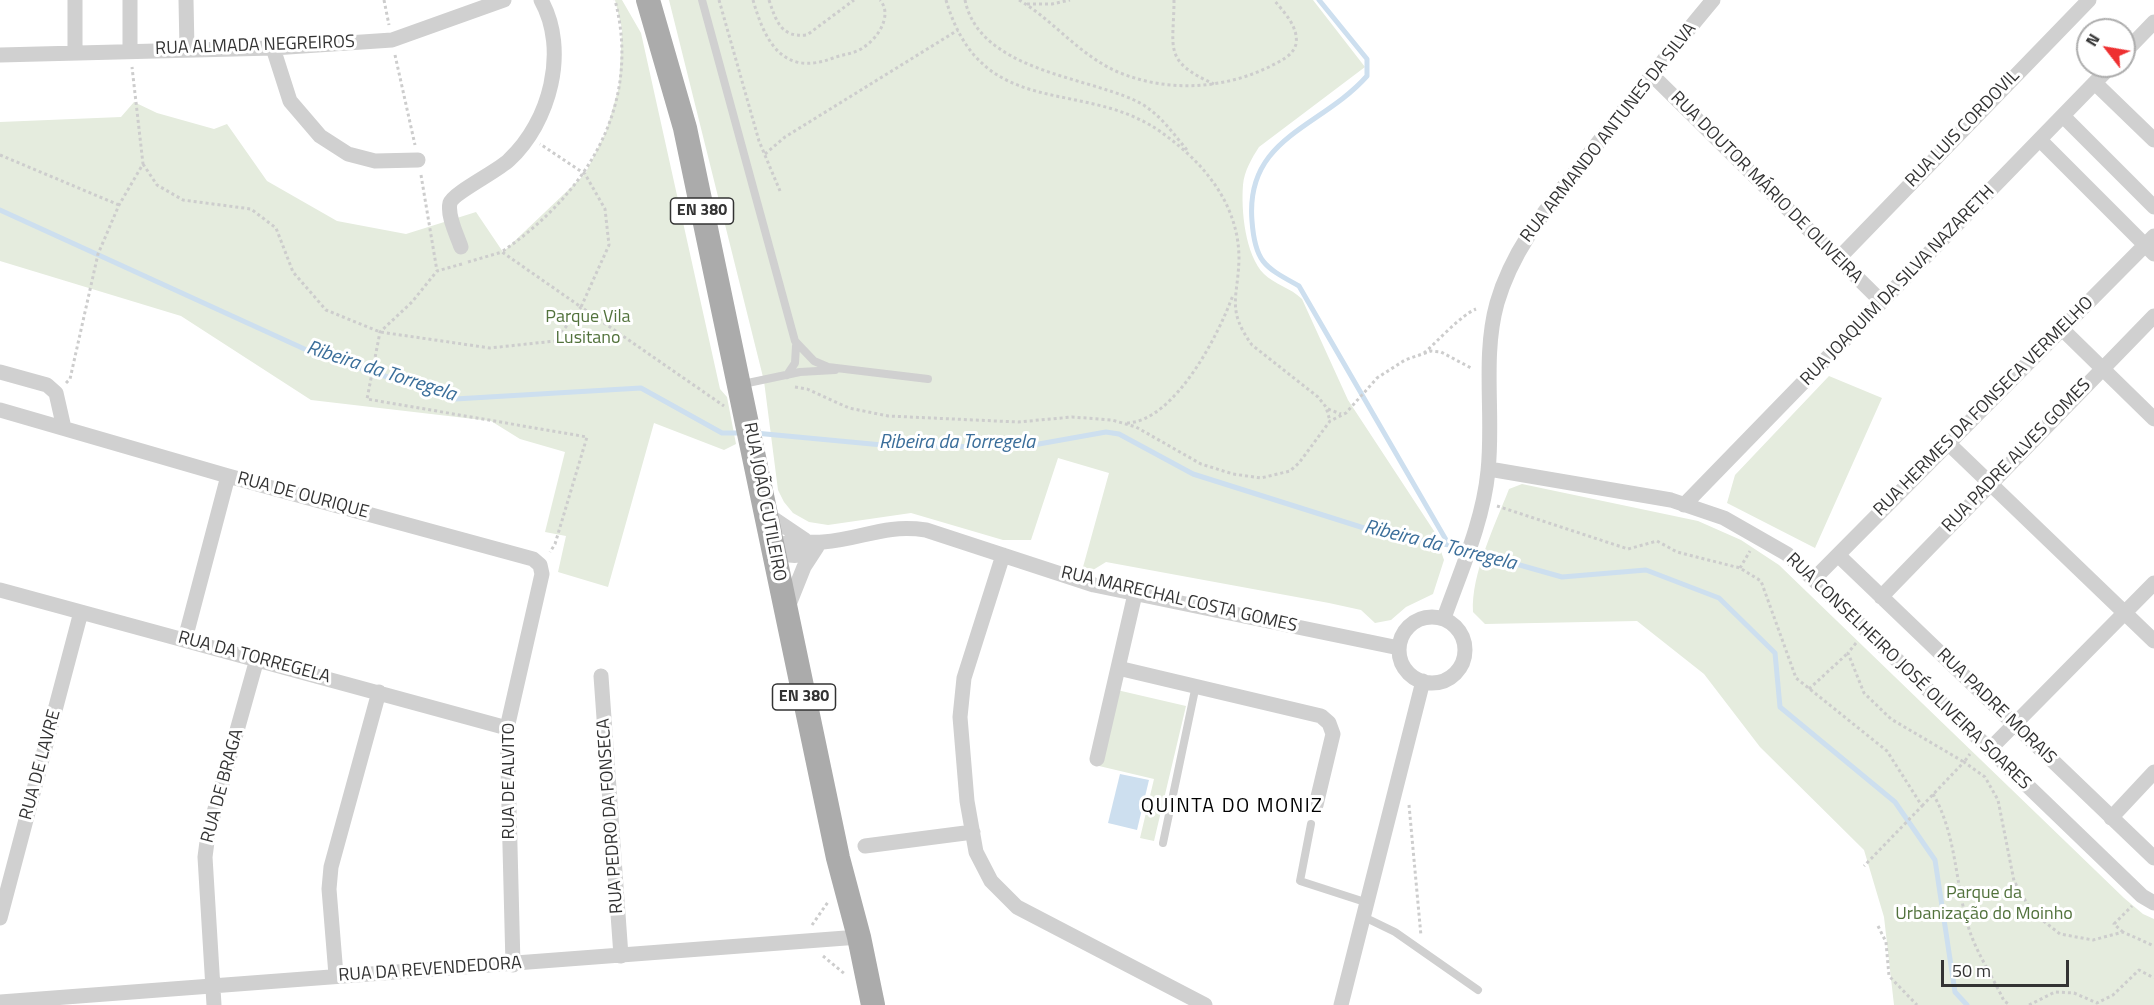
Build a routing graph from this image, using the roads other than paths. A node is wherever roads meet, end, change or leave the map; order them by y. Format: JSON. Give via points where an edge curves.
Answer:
{"nodes":[{"id":1,"x":75,"y":0,"type":"edge"},
{"id":2,"x":130,"y":0,"type":"edge"},
{"id":3,"x":186,"y":0,"type":"edge"},
{"id":4,"x":504,"y":0,"type":"edge"},
{"id":5,"x":541,"y":0,"type":"edge"},
{"id":6,"x":648,"y":0,"type":"edge"},
{"id":7,"x":702,"y":0,"type":"edge"},
{"id":8,"x":1713,"y":0,"type":"edge"},
{"id":9,"x":2089,"y":0,"type":"edge"},
{"id":10,"x":2154,"y":22,"type":"edge"},
{"id":11,"x":2136,"y":41,"type":"edge"},
{"id":12,"x":273,"y":48,"type":"junction"},
{"id":13,"x":187,"y":49,"type":"junction"},
{"id":14,"x":130,"y":50,"type":"junction"},
{"id":15,"x":75,"y":52,"type":"junction"},
{"id":16,"x":0,"y":55,"type":"edge"},
{"id":17,"x":1651,"y":74,"type":"junction"},
{"id":18,"x":2100,"y":78,"type":"edge"},
{"id":19,"x":2095,"y":83,"type":"junction"},
{"id":20,"x":2063,"y":116,"type":"junction"},
{"id":21,"x":2040,"y":140,"type":"junction"},
{"id":22,"x":2154,"y":140,"type":"edge"},
{"id":23,"x":418,"y":160,"type":"road end"},
{"id":24,"x":2154,"y":207,"type":"edge"},
{"id":25,"x":2151,"y":245,"type":"edge"},
{"id":26,"x":461,"y":247,"type":"dead end"},
{"id":27,"x":1838,"y":259,"type":"junction"},
{"id":28,"x":1882,"y":302,"type":"junction"},
{"id":29,"x":2154,"y":316,"type":"edge"},
{"id":30,"x":2062,"y":329,"type":"junction"},
{"id":31,"x":795,"y":341,"type":"junction"},
{"id":32,"x":2102,"y":368,"type":"junction"},
{"id":33,"x":844,"y":370,"type":"junction"},
{"id":34,"x":0,"y":372,"type":"edge"},
{"id":35,"x":787,"y":375,"type":"junction"},
{"id":36,"x":928,"y":379,"type":"dead end"},
{"id":37,"x":744,"y":405,"type":"junction"},
{"id":38,"x":0,"y":410,"type":"edge"},
{"id":39,"x":2154,"y":419,"type":"edge"},
{"id":40,"x":64,"y":428,"type":"junction"},
{"id":41,"x":1948,"y":443,"type":"junction"},
{"id":42,"x":1489,"y":469,"type":"junction"},
{"id":43,"x":228,"y":476,"type":"junction"},
{"id":44,"x":1990,"y":483,"type":"junction"},
{"id":45,"x":1684,"y":505,"type":"junction"},
{"id":46,"x":765,"y":513,"type":"junction"},
{"id":47,"x":815,"y":543,"type":"junction"},
{"id":48,"x":773,"y":548,"type":"junction"},
{"id":49,"x":1003,"y":555,"type":"junction"},
{"id":50,"x":1838,"y":555,"type":"junction"},
{"id":51,"x":540,"y":565,"type":"joint"},
{"id":52,"x":1814,"y":579,"type":"junction"},
{"id":53,"x":2154,"y":583,"type":"edge"},
{"id":54,"x":0,"y":590,"type":"edge"},
{"id":55,"x":1135,"y":594,"type":"junction"},
{"id":56,"x":1881,"y":597,"type":"junction"},
{"id":57,"x":81,"y":612,"type":"junction"},
{"id":58,"x":787,"y":613,"type":"junction"},
{"id":59,"x":2125,"y":613,"type":"junction"},
{"id":60,"x":1444,"y":618,"type":"junction"},
{"id":61,"x":185,"y":639,"type":"junction"},
{"id":62,"x":2154,"y":641,"type":"edge"},
{"id":63,"x":1400,"y":648,"type":"junction"},
{"id":64,"x":257,"y":659,"type":"junction"},
{"id":65,"x":1118,"y":668,"type":"junction"},
{"id":66,"x":601,"y":676,"type":"dead end"},
{"id":67,"x":1423,"y":681,"type":"junction"},
{"id":68,"x":1196,"y":686,"type":"junction"},
{"id":69,"x":379,"y":692,"type":"junction"},
{"id":70,"x":2014,"y":725,"type":"junction"},
{"id":71,"x":507,"y":728,"type":"junction"},
{"id":72,"x":1985,"y":745,"type":"junction"},
{"id":73,"x":1097,"y":759,"type":"dead end"},
{"id":74,"x":2154,"y":772,"type":"edge"},
{"id":75,"x":1316,"y":805,"type":"dead end"},
{"id":76,"x":2112,"y":818,"type":"junction"},
{"id":77,"x":1311,"y":824,"type":"dead end"},
{"id":78,"x":973,"y":832,"type":"junction"},
{"id":79,"x":1163,"y":843,"type":"dead end"},
{"id":80,"x":866,"y":846,"type":"dead end"},
{"id":81,"x":2154,"y":858,"type":"edge"},
{"id":82,"x":2148,"y":900,"type":"edge"},
{"id":83,"x":1366,"y":910,"type":"junction"},
{"id":84,"x":0,"y":918,"type":"edge"},
{"id":85,"x":859,"y":937,"type":"junction"},
{"id":86,"x":621,"y":956,"type":"junction"},
{"id":87,"x":513,"y":965,"type":"junction"},
{"id":88,"x":336,"y":975,"type":"junction"},
{"id":89,"x":213,"y":986,"type":"junction"},
{"id":90,"x":1478,"y":990,"type":"dead end"},
{"id":91,"x":130,"y":999,"type":"edge"},
{"id":92,"x":0,"y":1002,"type":"edge"},
{"id":93,"x":214,"y":1005,"type":"edge"},
{"id":94,"x":873,"y":1005,"type":"edge"},
{"id":95,"x":1205,"y":1005,"type":"edge"},
{"id":96,"x":1341,"y":1005,"type":"edge"}],
"edges":[{"from":1,"to":15,"type":"street"},
{"from":2,"to":14,"type":"street"},
{"from":3,"to":13,"type":"street"},
{"from":4,"to":12,"type":"street","name":"RUA ALMADA NEGREIROS","via":[[392,40]]},
{"from":5,"to":26,"type":"street","via":[[552,18],[551,86],[530,136],[509,160],[456,194],[450,202]]},
{"from":6,"to":37,"type":"main road","name":"RUA JOÃO CUTILEIRO","number":"EN 380","via":[[685,128]]},
{"from":7,"to":31,"type":"lane"},
{"from":8,"to":17,"type":"street","name":"RUA ARMANDO ANTUNES DA SILVA"},
{"from":9,"to":27,"type":"street","name":"RUA LUIS CORDOVIL"},
{"from":10,"to":11,"type":"street"},
{"from":12,"to":13,"type":"street","name":"RUA ALMADA NEGREIROS"},
{"from":12,"to":23,"type":"street","via":[[290,101],[320,136],[348,154],[366,159]]},
{"from":13,"to":14,"type":"street","name":"RUA ALMADA NEGREIROS"},
{"from":14,"to":15,"type":"street","name":"RUA ALMADA NEGREIROS"},
{"from":15,"to":16,"type":"street","name":"RUA ALMADA NEGREIROS"},
{"from":17,"to":27,"type":"street","name":"RUA DOUTOR MÁRIO DE OLIVEIRA"},
{"from":17,"to":42,"type":"street","name":"RUA ARMANDO ANTUNES DA SILVA","via":[[1526,238],[1509,269],[1491,335]]},
{"from":18,"to":19,"type":"street","name":"RUA JOAQUIM DA SILVA NAZARETH"},
{"from":19,"to":20,"type":"street","name":"RUA JOAQUIM DA SILVA NAZARETH"},
{"from":19,"to":22,"type":"street"},
{"from":20,"to":21,"type":"street","name":"RUA JOAQUIM DA SILVA NAZARETH"},
{"from":20,"to":24,"type":"street"},
{"from":21,"to":25,"type":"street"},
{"from":21,"to":28,"type":"street","name":"RUA JOAQUIM DA SILVA NAZARETH"},
{"from":25,"to":30,"type":"street","name":"RUA HERMES DA FONSECA VERMELHO"},
{"from":27,"to":28,"type":"street","name":"RUA DOUTOR MÁRIO DE OLIVEIRA"},
{"from":28,"to":45,"type":"street","name":"RUA JOAQUIM DA SILVA NAZARETH"},
{"from":29,"to":32,"type":"street","name":"RUA PADRE ALVES GOMES"},
{"from":30,"to":32,"type":"street"},
{"from":30,"to":41,"type":"street","name":"RUA HERMES DA FONSECA VERMELHO"},
{"from":31,"to":33,"type":"lane","via":[[813,361]]},
{"from":31,"to":35,"type":"lane","via":[[798,352]]},
{"from":32,"to":39,"type":"street"},
{"from":32,"to":44,"type":"street","name":"RUA PADRE ALVES GOMES"},
{"from":33,"to":35,"type":"lane"},
{"from":33,"to":36,"type":"lane"},
{"from":34,"to":40,"type":"street","via":[[47,385],[56,393]]},
{"from":35,"to":37,"type":"lane","via":[[773,378]]},
{"from":37,"to":46,"type":"main road","name":"RUA JOÃO CUTILEIRO","number":"EN 380"},
{"from":38,"to":40,"type":"street","name":"RUA DE OURIQUE"},
{"from":40,"to":43,"type":"street","name":"RUA DE OURIQUE"},
{"from":41,"to":44,"type":"street"},
{"from":41,"to":50,"type":"street","name":"RUA HERMES DA FONSECA VERMELHO"},
{"from":42,"to":45,"type":"street","name":"RUA CONSELHEIRO JOSÉ OLIVEIRA SOARES"},
{"from":42,"to":60,"type":"street","name":"RUA ARMANDO ANTUNES DA SILVA","via":[[1477,526]]},
{"from":43,"to":51,"type":"street","name":"RUA DE OURIQUE","via":[[533,559]]},
{"from":43,"to":61,"type":"street"},
{"from":44,"to":56,"type":"street","name":"RUA PADRE ALVES GOMES"},
{"from":44,"to":59,"type":"street"},
{"from":45,"to":52,"type":"street","name":"RUA CONSELHEIRO JOSÉ OLIVEIRA SOARES","via":[[1724,518],[1760,536]]},
{"from":46,"to":47,"type":"street"},
{"from":46,"to":48,"type":"main road","name":"RUA JOÃO CUTILEIRO","number":"EN 380"},
{"from":47,"to":48,"type":"street","name":"RUA MARECHAL COSTA GOMES","via":[[803,556],[787,556]]},
{"from":47,"to":49,"type":"street","name":"RUA MARECHAL COSTA GOMES","via":[[902,527],[926,530]]},
{"from":47,"to":58,"type":"street"},
{"from":48,"to":58,"type":"main road","name":"RUA JOÃO CUTILEIRO","number":"EN 380"},
{"from":49,"to":55,"type":"street","name":"RUA MARECHAL COSTA GOMES"},
{"from":49,"to":78,"type":"street","via":[[960,698]]},
{"from":50,"to":52,"type":"street","name":"RUA HERMES DA FONSECA VERMELHO"},
{"from":50,"to":56,"type":"street","name":"RUA PADRE MORAIS"},
{"from":51,"to":71,"type":"street","name":"RUA DE ALVITO","via":[[542,574]]},
{"from":52,"to":72,"type":"street","name":"RUA CONSELHEIRO JOSÉ OLIVEIRA SOARES"},
{"from":53,"to":59,"type":"street"},
{"from":54,"to":57,"type":"street","name":"RUA DA TORREGELA"},
{"from":55,"to":63,"type":"street","name":"RUA MARECHAL COSTA GOMES"},
{"from":55,"to":65,"type":"street"},
{"from":56,"to":70,"type":"street","name":"RUA PADRE MORAIS"},
{"from":57,"to":61,"type":"street","name":"RUA DA TORREGELA"},
{"from":57,"to":84,"type":"street","name":"RUA DE LAVRE"},
{"from":58,"to":85,"type":"main road","name":"RUA JOÃO CUTILEIRO","number":"EN 380","via":[[838,858]]},
{"from":59,"to":62,"type":"street"},
{"from":59,"to":70,"type":"street"},
{"from":60,"to":63,"type":"street","via":[[1420,619],[1402,636]]},
{"from":60,"to":67,"type":"street","via":[[1463,637],[1466,650],[1462,665],[1452,676],[1438,682]]},
{"from":61,"to":64,"type":"street","name":"RUA DA TORREGELA"},
{"from":63,"to":67,"type":"street","via":[[1403,665]]},
{"from":64,"to":69,"type":"street","name":"RUA DA TORREGELA"},
{"from":64,"to":89,"type":"street","name":"RUA DE BRAGA","via":[[205,856]]},
{"from":65,"to":68,"type":"street"},
{"from":65,"to":73,"type":"street"},
{"from":66,"to":86,"type":"street","name":"RUA PEDRO DA FONSECA"},
{"from":67,"to":83,"type":"street"},
{"from":68,"to":75,"type":"street","via":[[1310,712],[1329,723],[1333,734]]},
{"from":68,"to":79,"type":"lane"},
{"from":69,"to":71,"type":"street","name":"RUA DA TORREGELA"},
{"from":69,"to":88,"type":"street","via":[[331,867]]},
{"from":70,"to":72,"type":"street"},
{"from":70,"to":76,"type":"street","name":"RUA PADRE MORAIS"},
{"from":71,"to":87,"type":"street","name":"RUA DE ALVITO"},
{"from":72,"to":82,"type":"street","name":"RUA CONSELHEIRO JOSÉ OLIVEIRA SOARES"},
{"from":74,"to":76,"type":"street"},
{"from":76,"to":81,"type":"street","name":"RUA PADRE MORAIS"},
{"from":77,"to":83,"type":"lane","via":[[1299,882]]},
{"from":78,"to":80,"type":"street"},
{"from":78,"to":95,"type":"street","via":[[982,865],[1003,896],[1017,907]]},
{"from":83,"to":90,"type":"lane"},
{"from":83,"to":96,"type":"street"},
{"from":85,"to":86,"type":"street","name":"RUA DA REVENDEDORA"},
{"from":85,"to":94,"type":"main road","name":"RUA JOÃO CUTILEIRO","number":"EN 380"},
{"from":86,"to":87,"type":"street","name":"RUA DA REVENDEDORA"},
{"from":87,"to":88,"type":"street","name":"RUA DA REVENDEDORA"},
{"from":88,"to":89,"type":"street","name":"RUA DA REVENDEDORA"},
{"from":89,"to":91,"type":"street","name":"RUA DA REVENDEDORA"},
{"from":89,"to":93,"type":"street","name":"RUA DE BRAGA"},
{"from":91,"to":92,"type":"street","name":"RUA DA REVENDEDORA"}]}
